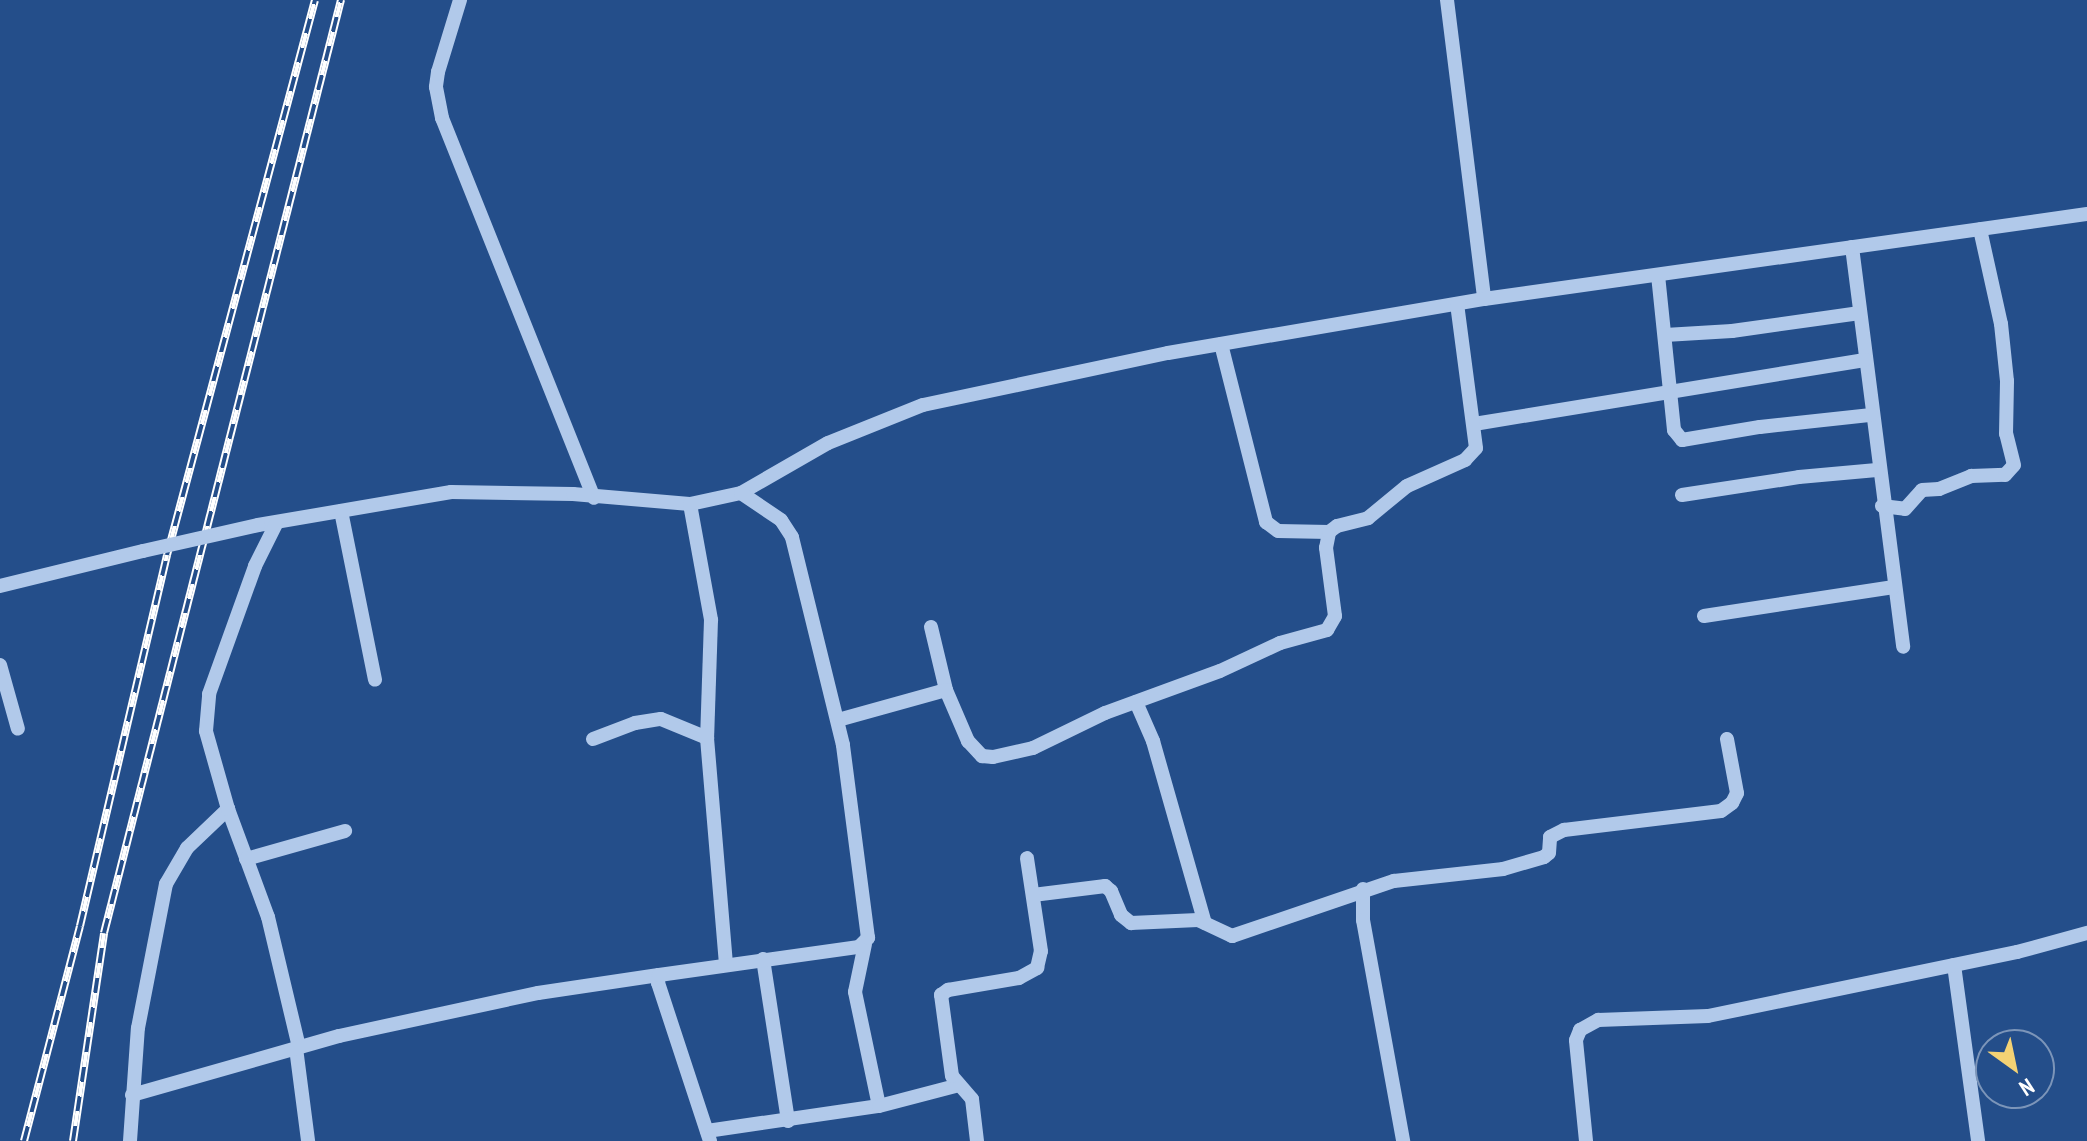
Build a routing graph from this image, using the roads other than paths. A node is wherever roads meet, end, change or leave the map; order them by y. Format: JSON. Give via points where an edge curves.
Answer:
{"nodes":[{"id":1,"x":460,"y":0,"type":"edge"},
{"id":2,"x":1447,"y":0,"type":"edge"},
{"id":3,"x":2087,"y":214,"type":"edge"},
{"id":4,"x":1980,"y":229,"type":"junction"},
{"id":5,"x":1852,"y":247,"type":"junction"},
{"id":6,"x":1658,"y":275,"type":"junction"},
{"id":7,"x":1484,"y":299,"type":"junction"},
{"id":8,"x":1457,"y":304,"type":"junction"},
{"id":9,"x":1860,"y":313,"type":"junction"},
{"id":10,"x":1665,"y":335,"type":"junction"},
{"id":11,"x":1221,"y":344,"type":"junction"},
{"id":12,"x":1865,"y":360,"type":"junction"},
{"id":13,"x":1672,"y":391,"type":"junction"},
{"id":14,"x":1871,"y":415,"type":"junction"},
{"id":15,"x":1474,"y":424,"type":"junction"},
{"id":16,"x":1877,"y":470,"type":"junction"},
{"id":17,"x":741,"y":493,"type":"junction"},
{"id":18,"x":1682,"y":495,"type":"dead end"},
{"id":19,"x":594,"y":498,"type":"junction"},
{"id":20,"x":690,"y":504,"type":"junction"},
{"id":21,"x":1882,"y":506,"type":"junction"},
{"id":22,"x":341,"y":511,"type":"junction"},
{"id":23,"x":277,"y":522,"type":"junction"},
{"id":24,"x":1329,"y":532,"type":"junction"},
{"id":25,"x":0,"y":586,"type":"edge"},
{"id":26,"x":1894,"y":587,"type":"junction"},
{"id":27,"x":1704,"y":616,"type":"dead end"},
{"id":28,"x":931,"y":627,"type":"dead end"},
{"id":29,"x":1903,"y":647,"type":"dead end"},
{"id":30,"x":0,"y":665,"type":"edge"},
{"id":31,"x":375,"y":680,"type":"dead end"},
{"id":32,"x":946,"y":690,"type":"junction"},
{"id":33,"x":1136,"y":702,"type":"junction"},
{"id":34,"x":838,"y":720,"type":"junction"},
{"id":35,"x":18,"y":729,"type":"dead end"},
{"id":36,"x":707,"y":738,"type":"junction"},
{"id":37,"x":593,"y":739,"type":"dead end"},
{"id":38,"x":1727,"y":739,"type":"dead end"},
{"id":39,"x":228,"y":809,"type":"junction"},
{"id":40,"x":345,"y":831,"type":"dead end"},
{"id":41,"x":1027,"y":858,"type":"dead end"},
{"id":42,"x":246,"y":859,"type":"junction"},
{"id":43,"x":1363,"y":889,"type":"junction"},
{"id":44,"x":1033,"y":895,"type":"junction"},
{"id":45,"x":1205,"y":923,"type":"junction"},
{"id":46,"x":2087,"y":933,"type":"edge"},
{"id":47,"x":865,"y":944,"type":"junction"},
{"id":48,"x":763,"y":959,"type":"junction"},
{"id":49,"x":726,"y":964,"type":"junction"},
{"id":50,"x":1954,"y":965,"type":"junction"},
{"id":51,"x":659,"y":975,"type":"junction"},
{"id":52,"x":297,"y":1047,"type":"junction"},
{"id":53,"x":959,"y":1085,"type":"junction"},
{"id":54,"x":132,"y":1095,"type":"junction"},
{"id":55,"x":879,"y":1106,"type":"junction"},
{"id":56,"x":788,"y":1121,"type":"junction"},
{"id":57,"x":708,"y":1136,"type":"edge"},
{"id":58,"x":130,"y":1141,"type":"edge"},
{"id":59,"x":308,"y":1141,"type":"edge"},
{"id":60,"x":977,"y":1141,"type":"edge"},
{"id":61,"x":1403,"y":1141,"type":"edge"},
{"id":62,"x":1586,"y":1141,"type":"edge"},
{"id":63,"x":1978,"y":1141,"type":"edge"}],
"edges":[{"from":1,"to":19,"type":"street","via":[[438,72],[442,118]]},
{"from":2,"to":7,"type":"street"},
{"from":3,"to":4,"type":"street"},
{"from":4,"to":5,"type":"street"},
{"from":4,"to":21,"type":"street","via":[[2001,324],[2006,434],[2014,465],[2005,475],[1971,476],[1922,490],[1905,509]]},
{"from":5,"to":6,"type":"street"},
{"from":5,"to":9,"type":"street"},
{"from":6,"to":7,"type":"street"},
{"from":6,"to":10,"type":"street"},
{"from":7,"to":8,"type":"street"},
{"from":8,"to":11,"type":"street"},
{"from":8,"to":15,"type":"street"},
{"from":9,"to":10,"type":"street"},
{"from":9,"to":12,"type":"street"},
{"from":10,"to":13,"type":"street"},
{"from":11,"to":17,"type":"street","via":[[923,405],[828,443]]},
{"from":11,"to":24,"type":"street","via":[[1266,522],[1278,531]]},
{"from":12,"to":13,"type":"street"},
{"from":12,"to":14,"type":"street"},
{"from":13,"to":14,"type":"street","via":[[1674,430],[1688,441]]},
{"from":13,"to":15,"type":"street"},
{"from":14,"to":16,"type":"street"},
{"from":15,"to":24,"type":"street","via":[[1476,448],[1465,460],[1407,486],[1368,518]]},
{"from":16,"to":18,"type":"street"},
{"from":16,"to":21,"type":"street"},
{"from":17,"to":20,"type":"street"},
{"from":17,"to":34,"type":"street","via":[[781,520],[792,537]]},
{"from":19,"to":20,"type":"street"},
{"from":19,"to":22,"type":"street","via":[[451,492]]},
{"from":20,"to":36,"type":"street","via":[[711,620]]},
{"from":21,"to":26,"type":"street"},
{"from":22,"to":23,"type":"street"},
{"from":22,"to":31,"type":"street"},
{"from":23,"to":25,"type":"street","bridge":true},
{"from":23,"to":39,"type":"street","via":[[214,674],[205,713]]},
{"from":24,"to":33,"type":"street","via":[[1326,548],[1335,616],[1330,628]]},
{"from":26,"to":27,"type":"street"},
{"from":26,"to":29,"type":"street"},
{"from":28,"to":32,"type":"street"},
{"from":30,"to":35,"type":"street"},
{"from":32,"to":33,"type":"street","via":[[968,741],[982,756],[993,757],[1033,748]]},
{"from":32,"to":34,"type":"street"},
{"from":33,"to":45,"type":"street","via":[[1153,741]]},
{"from":34,"to":47,"type":"street"},
{"from":36,"to":37,"type":"street","via":[[661,719]]},
{"from":36,"to":49,"type":"street"},
{"from":38,"to":43,"type":"street","via":[[1737,793],[1721,811],[1564,830],[1550,837],[1547,855],[1515,865]]},
{"from":39,"to":42,"type":"street"},
{"from":39,"to":54,"type":"street","via":[[187,848],[166,884],[138,1028]]},
{"from":40,"to":42,"type":"street"},
{"from":41,"to":44,"type":"street"},
{"from":42,"to":52,"type":"street","via":[[268,917]]},
{"from":43,"to":45,"type":"street","via":[[1232,936]]},
{"from":43,"to":61,"type":"street","via":[[1363,920]]},
{"from":44,"to":45,"type":"street","via":[[1105,886],[1131,923]]},
{"from":44,"to":53,"type":"street","via":[[1042,958],[1037,968],[1019,978],[941,995],[951,1072]]},
{"from":46,"to":50,"type":"street"},
{"from":47,"to":48,"type":"street"},
{"from":47,"to":55,"type":"street","via":[[855,992]]},
{"from":48,"to":49,"type":"street"},
{"from":48,"to":56,"type":"street"},
{"from":49,"to":51,"type":"street"},
{"from":50,"to":62,"type":"street","via":[[1708,1016],[1613,1017],[1588,1025],[1580,1030],[1576,1055]]},
{"from":50,"to":63,"type":"street"},
{"from":51,"to":52,"type":"street","via":[[523,996]]},
{"from":51,"to":57,"type":"street"},
{"from":52,"to":54,"type":"street"},
{"from":52,"to":59,"type":"street"},
{"from":53,"to":55,"type":"street"},
{"from":53,"to":60,"type":"street","via":[[972,1099]]},
{"from":54,"to":58,"type":"street"},
{"from":55,"to":56,"type":"street"},
{"from":56,"to":57,"type":"street"}]}
